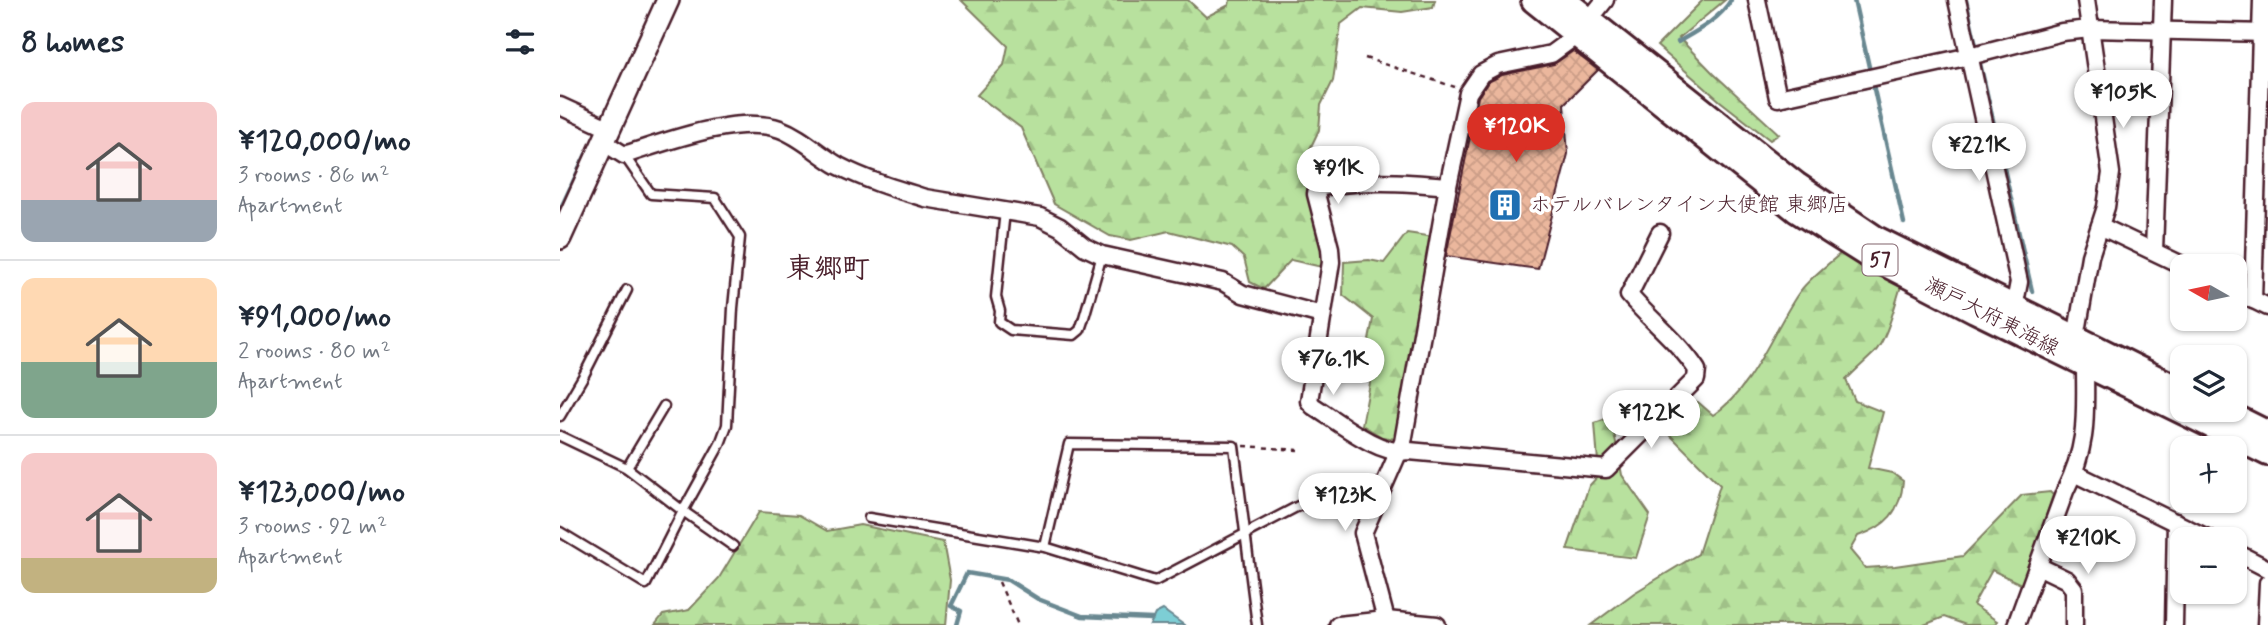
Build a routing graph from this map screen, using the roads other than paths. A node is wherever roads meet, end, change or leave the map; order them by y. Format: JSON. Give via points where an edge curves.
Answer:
{"nodes":[{"id":1,"x":668,"y":0,"type":"edge"},
{"id":2,"x":1534,"y":0,"type":"edge"},
{"id":3,"x":1563,"y":0,"type":"edge"},
{"id":4,"x":1605,"y":0,"type":"edge"},
{"id":5,"x":1757,"y":0,"type":"edge"},
{"id":6,"x":1957,"y":0,"type":"edge"},
{"id":7,"x":2085,"y":0,"type":"edge"},
{"id":8,"x":2163,"y":0,"type":"edge"},
{"id":9,"x":2262,"y":0,"type":"edge"},
{"id":10,"x":1583,"y":29,"type":"junction"},
{"id":11,"x":2090,"y":30,"type":"junction"},
{"id":12,"x":2161,"y":31,"type":"junction"},
{"id":13,"x":2265,"y":33,"type":"edge"},
{"id":14,"x":1970,"y":57,"type":"junction"},
{"id":15,"x":560,"y":106,"type":"edge"},
{"id":16,"x":607,"y":136,"type":"junction"},
{"id":17,"x":624,"y":155,"type":"junction"},
{"id":18,"x":1448,"y":186,"type":"junction"},
{"id":19,"x":1005,"y":211,"type":"junction"},
{"id":20,"x":2100,"y":226,"type":"junction"},
{"id":21,"x":1660,"y":233,"type":"dead end"},
{"id":22,"x":560,"y":238,"type":"edge"},
{"id":23,"x":2154,"y":251,"type":"junction"},
{"id":24,"x":1102,"y":255,"type":"junction"},
{"id":25,"x":2170,"y":259,"type":"edge"},
{"id":26,"x":627,"y":290,"type":"dead end"},
{"id":27,"x":2261,"y":304,"type":"edge"},
{"id":28,"x":2014,"y":308,"type":"junction"},
{"id":29,"x":1322,"y":315,"type":"junction"},
{"id":30,"x":2076,"y":338,"type":"junction"},
{"id":31,"x":2085,"y":363,"type":"junction"},
{"id":32,"x":2170,"y":385,"type":"edge"},
{"id":33,"x":664,"y":406,"type":"dead end"},
{"id":34,"x":560,"y":416,"type":"edge"},
{"id":35,"x":2244,"y":422,"type":"edge"},
{"id":36,"x":2268,"y":434,"type":"edge"},
{"id":37,"x":560,"y":436,"type":"edge"},
{"id":38,"x":1399,"y":453,"type":"junction"},
{"id":39,"x":2268,"y":453,"type":"edge"},
{"id":40,"x":627,"y":468,"type":"junction"},
{"id":41,"x":2074,"y":473,"type":"junction"},
{"id":42,"x":1306,"y":502,"type":"dead end"},
{"id":43,"x":683,"y":511,"type":"junction"},
{"id":44,"x":869,"y":519,"type":"dead end"},
{"id":45,"x":2176,"y":523,"type":"junction"},
{"id":46,"x":2184,"y":527,"type":"edge"},
{"id":47,"x":560,"y":532,"type":"edge"},
{"id":48,"x":1244,"y":535,"type":"junction"},
{"id":49,"x":733,"y":546,"type":"dead end"},
{"id":50,"x":1045,"y":547,"type":"junction"},
{"id":51,"x":2247,"y":558,"type":"edge"},
{"id":52,"x":2038,"y":566,"type":"junction"},
{"id":53,"x":2268,"y":569,"type":"edge"},
{"id":54,"x":2268,"y":583,"type":"edge"},
{"id":55,"x":1386,"y":620,"type":"junction"},
{"id":56,"x":1257,"y":625,"type":"edge"},
{"id":57,"x":1338,"y":625,"type":"edge"},
{"id":58,"x":1437,"y":625,"type":"edge"},
{"id":59,"x":2016,"y":625,"type":"edge"},
{"id":60,"x":2074,"y":625,"type":"edge"},
{"id":61,"x":2174,"y":625,"type":"edge"},
{"id":62,"x":2266,"y":625,"type":"edge"}],
"edges":[{"from":1,"to":16,"type":"street"},
{"from":2,"to":10,"type":"main road","name":"瀬戸大府東海線","number":"57"},
{"from":3,"to":10,"type":"main road","name":"瀬戸大府東海線","number":"57"},
{"from":4,"to":10,"type":"street"},
{"from":5,"to":14,"type":"street","via":[[1779,98]]},
{"from":6,"to":14,"type":"street"},
{"from":7,"to":11,"type":"street"},
{"from":8,"to":12,"type":"street"},
{"from":9,"to":13,"type":"street"},
{"from":10,"to":18,"type":"street","via":[[1551,54],[1498,65],[1482,74],[1469,92]]},
{"from":10,"to":28,"type":"main road","name":"瀬戸大府東海線","number":"57","via":[[1876,239]]},
{"from":10,"to":31,"type":"main road","name":"瀬戸大府東海線","number":"57","via":[[1797,210],[1865,253]]},
{"from":11,"to":12,"type":"street"},
{"from":11,"to":14,"type":"street","via":[[2062,32]]},
{"from":11,"to":20,"type":"street","via":[[2111,173]]},
{"from":12,"to":13,"type":"street"},
{"from":12,"to":23,"type":"street"},
{"from":13,"to":27,"type":"street"},
{"from":14,"to":28,"type":"street","via":[[2019,282]]},
{"from":15,"to":16,"type":"street"},
{"from":16,"to":17,"type":"street"},
{"from":16,"to":22,"type":"street"},
{"from":17,"to":19,"type":"street","via":[[709,129],[778,128],[843,168],[880,183],[925,198]]},
{"from":17,"to":43,"type":"lane","via":[[651,194],[715,198],[740,237],[727,425]]},
{"from":18,"to":29,"type":"street","via":[[1381,183],[1317,188],[1331,262]]},
{"from":18,"to":38,"type":"street"},
{"from":19,"to":24,"type":"street","via":[[1040,217]]},
{"from":19,"to":24,"type":"lane","via":[[996,297],[999,322],[1010,330],[1074,335],[1080,330]]},
{"from":20,"to":23,"type":"street"},
{"from":20,"to":30,"type":"street"},
{"from":21,"to":38,"type":"street","via":[[1629,295],[1689,358],[1697,370],[1696,379],[1606,469]]},
{"from":23,"to":25,"type":"street"},
{"from":24,"to":29,"type":"street","via":[[1223,282],[1243,293]]},
{"from":26,"to":34,"type":"lane"},
{"from":28,"to":30,"type":"main road","name":"瀬戸大府東海線","number":"57"},
{"from":29,"to":38,"type":"street","via":[[1309,401],[1367,439]]},
{"from":30,"to":32,"type":"main road","name":"瀬戸大府東海線","number":"57"},
{"from":31,"to":39,"type":"main road","name":"瀬戸大府東海線","number":"57"},
{"from":31,"to":41,"type":"street","via":[[2085,437]]},
{"from":33,"to":40,"type":"lane"},
{"from":35,"to":36,"type":"main road"},
{"from":37,"to":40,"type":"lane"},
{"from":38,"to":55,"type":"street","via":[[1363,533]]},
{"from":40,"to":43,"type":"lane"},
{"from":41,"to":45,"type":"street"},
{"from":41,"to":52,"type":"street"},
{"from":42,"to":48,"type":"lane"},
{"from":43,"to":47,"type":"lane","via":[[646,584]]},
{"from":43,"to":49,"type":"lane"},
{"from":44,"to":50,"type":"lane"},
{"from":45,"to":46,"type":"street"},
{"from":45,"to":61,"type":"street"},
{"from":48,"to":50,"type":"lane","via":[[1155,581]]},
{"from":48,"to":50,"type":"lane","via":[[1234,446],[1069,444]]},
{"from":48,"to":56,"type":"lane"},
{"from":51,"to":53,"type":"street"},
{"from":52,"to":59,"type":"street"},
{"from":52,"to":60,"type":"street","via":[[2067,580],[2074,589]]},
{"from":54,"to":62,"type":"street"},
{"from":55,"to":57,"type":"street"},
{"from":55,"to":58,"type":"street"}]}
